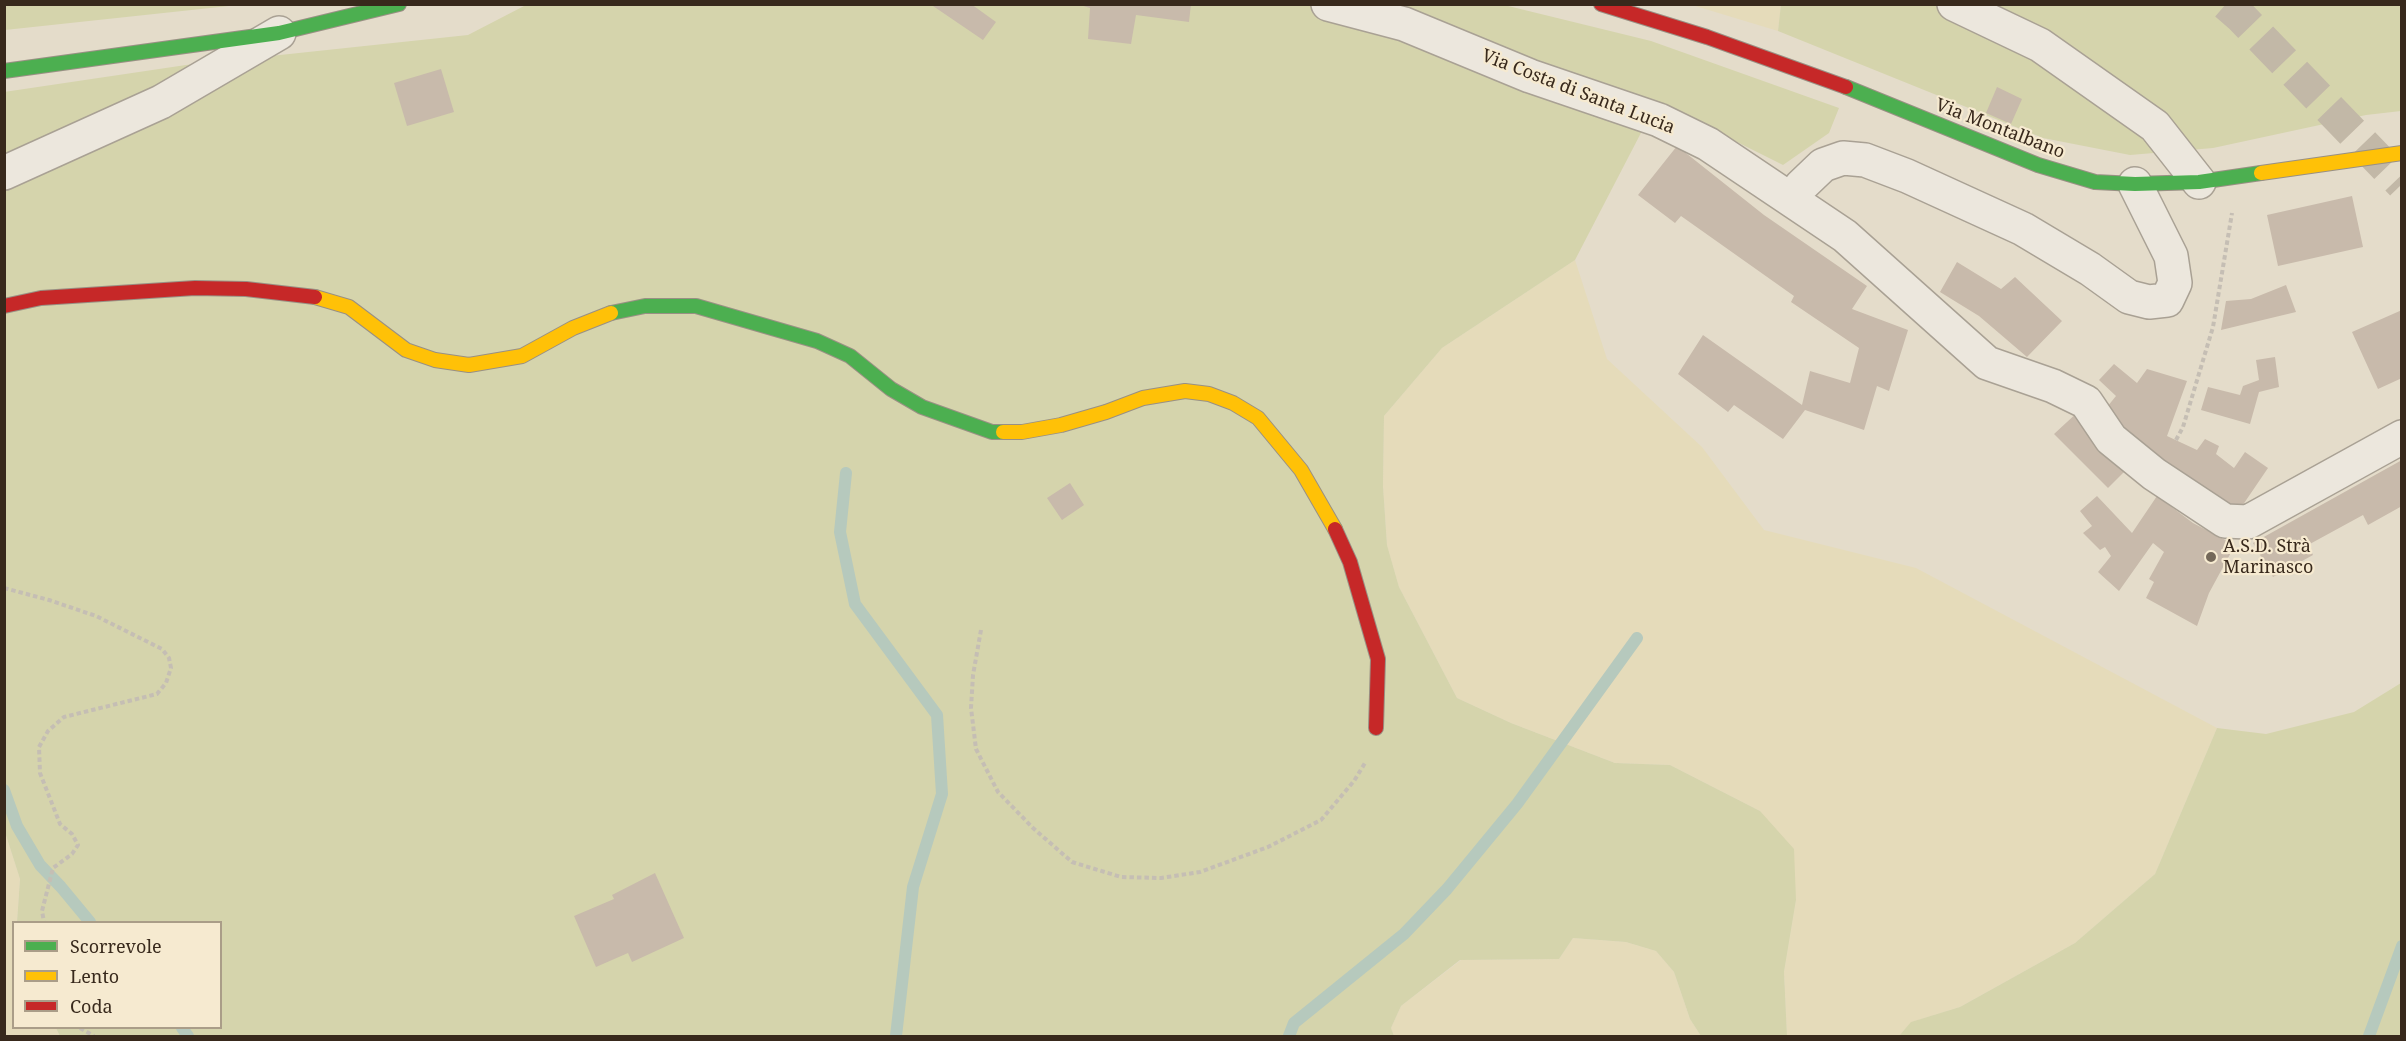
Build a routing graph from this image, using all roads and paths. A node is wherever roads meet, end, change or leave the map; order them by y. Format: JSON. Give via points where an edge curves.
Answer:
{"nodes":[{"id":1,"x":399,"y":4,"type":"edge"},
{"id":2,"x":1328,"y":4,"type":"edge"},
{"id":3,"x":1601,"y":4,"type":"edge"},
{"id":4,"x":1954,"y":4,"type":"edge"},
{"id":5,"x":279,"y":33,"type":"junction"},
{"id":6,"x":4,"y":71,"type":"edge"},
{"id":7,"x":2402,"y":153,"type":"edge"},
{"id":8,"x":4,"y":173,"type":"edge"},
{"id":9,"x":2238,"y":177,"type":"junction"},
{"id":10,"x":2199,"y":182,"type":"junction"},
{"id":11,"x":2135,"y":184,"type":"junction"},
{"id":12,"x":1792,"y":200,"type":"junction"},
{"id":13,"x":4,"y":306,"type":"edge"},
{"id":14,"x":2402,"y":437,"type":"edge"},
{"id":15,"x":2176,"y":440,"type":"dead end"},
{"id":16,"x":4,"y":588,"type":"edge"},
{"id":17,"x":981,"y":630,"type":"dead end"},
{"id":18,"x":1376,"y":728,"type":"joint"},
{"id":19,"x":44,"y":921,"type":"edge"}],
"edges":[{"from":1,"to":5,"type":"street"},
{"from":2,"to":12,"type":"street","name":"Via Costa di Santa Lucia","via":[[1404,24],[1530,76],[1659,120],[1708,144]]},
{"from":3,"to":11,"type":"street","name":"Via Montalbano","via":[[1842,85],[2038,165],[2095,182]]},
{"from":4,"to":10,"type":"street","via":[[2040,45],[2154,126]]},
{"from":5,"to":6,"type":"street"},
{"from":5,"to":8,"type":"street","via":[[161,102]]},
{"from":7,"to":9,"type":"street","name":"Via Montalbano"},
{"from":9,"to":10,"type":"street","name":"Via Montalbano"},
{"from":9,"to":15,"type":"path","via":[[2213,327]]},
{"from":10,"to":11,"type":"street","name":"Via Montalbano"},
{"from":11,"to":12,"type":"street","via":[[2173,263],[2175,283],[2168,300],[2148,302],[2129,297],[2023,229],[1865,160],[1843,158],[1823,165]]},
{"from":12,"to":14,"type":"street","name":"Via Costa di Santa Lucia","via":[[1845,236],[1987,363],[2086,402],[2111,439],[2154,474],[2225,521],[2248,522]]},
{"from":13,"to":18,"type":"street","via":[[41,298],[195,288],[307,294],[349,307],[406,350],[435,360],[469,365],[522,356],[603,314],[645,306],[696,306],[817,341],[850,356],[891,389],[922,407],[992,432],[1022,432],[1061,425],[1143,398],[1185,391],[1209,394],[1258,418],[1301,470],[1329,515],[1350,562],[1378,659]]},
{"from":16,"to":19,"type":"path","via":[[96,616],[162,649],[171,668],[157,694],[64,717],[48,731],[39,747],[40,773],[60,824],[78,845],[77,851],[53,868],[42,911]]},
{"from":17,"to":18,"type":"path","via":[[971,708],[976,749],[998,792],[1072,861],[1121,877],[1161,878],[1200,872],[1268,847],[1321,820],[1370,755]]}]}
